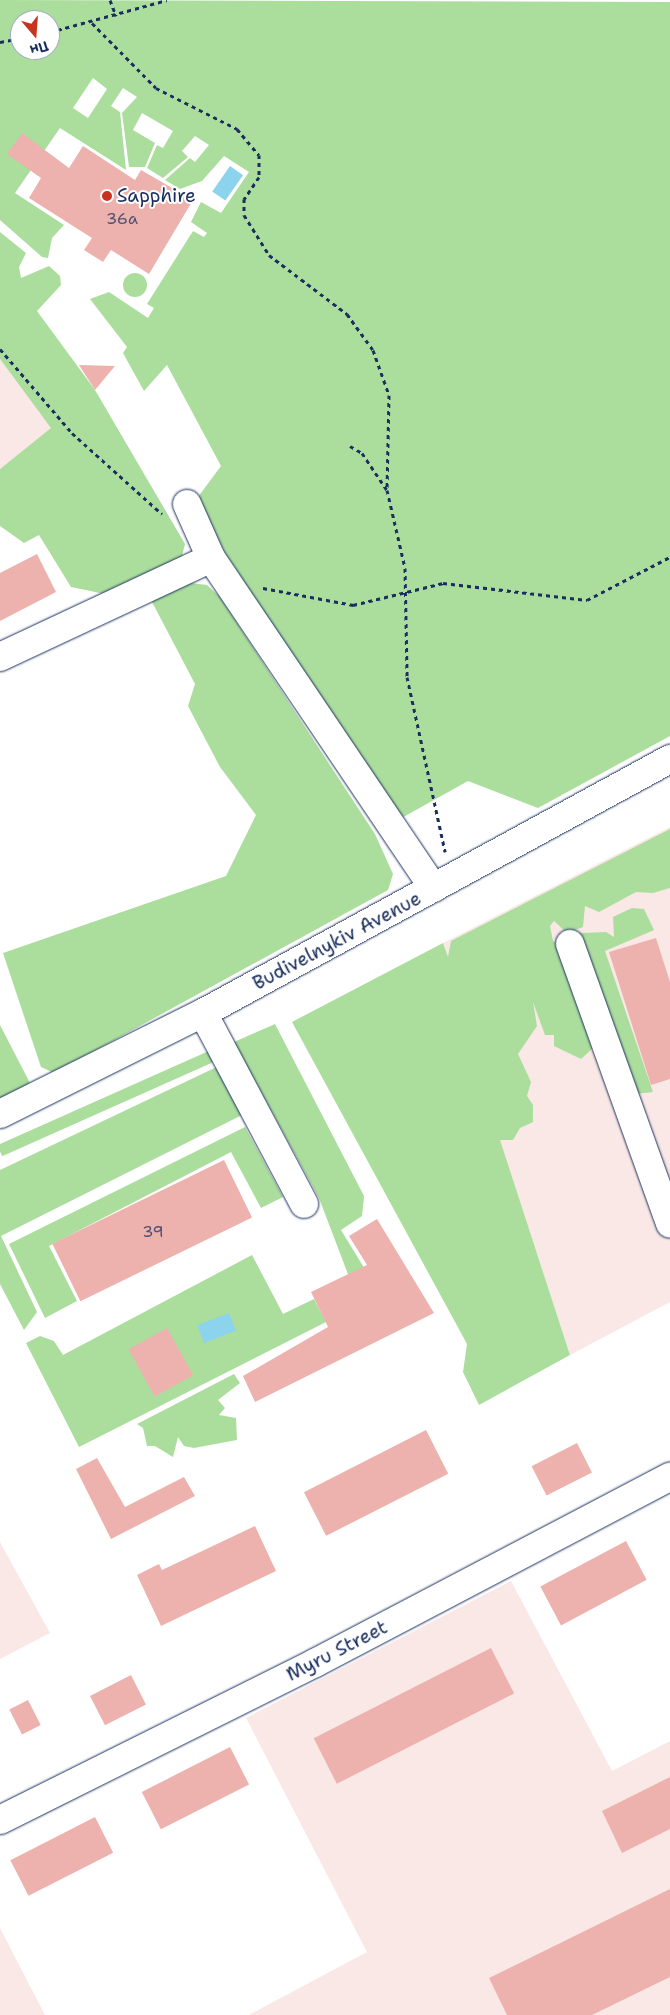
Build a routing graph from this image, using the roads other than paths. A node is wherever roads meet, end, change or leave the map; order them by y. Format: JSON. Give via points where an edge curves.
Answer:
{"nodes":[{"id":1,"x":177,"y":511,"type":"road end"},
{"id":2,"x":211,"y":558,"type":"junction"},
{"id":3,"x":0,"y":657,"type":"edge"},
{"id":4,"x":670,"y":759,"type":"edge"},
{"id":5,"x":443,"y":884,"type":"junction"},
{"id":6,"x":570,"y":944,"type":"dead end"},
{"id":7,"x":203,"y":1013,"type":"junction"},
{"id":8,"x":0,"y":1114,"type":"edge"},
{"id":9,"x":304,"y":1204,"type":"dead end"},
{"id":10,"x":670,"y":1224,"type":"edge"},
{"id":11,"x":670,"y":1477,"type":"edge"},
{"id":12,"x":0,"y":1820,"type":"edge"}],
"edges":[{"from":1,"to":2,"type":"street"},
{"from":2,"to":3,"type":"street"},
{"from":2,"to":5,"type":"street"},
{"from":4,"to":5,"type":"street","name":"Budivelnykiv Avenue"},
{"from":5,"to":7,"type":"street","name":"Budivelnykiv Avenue"},
{"from":6,"to":10,"type":"street"},
{"from":7,"to":8,"type":"street","name":"Budivelnykiv Avenue"},
{"from":7,"to":9,"type":"street"},
{"from":11,"to":12,"type":"street","name":"Myru Street","via":[[315,1663]]}]}
